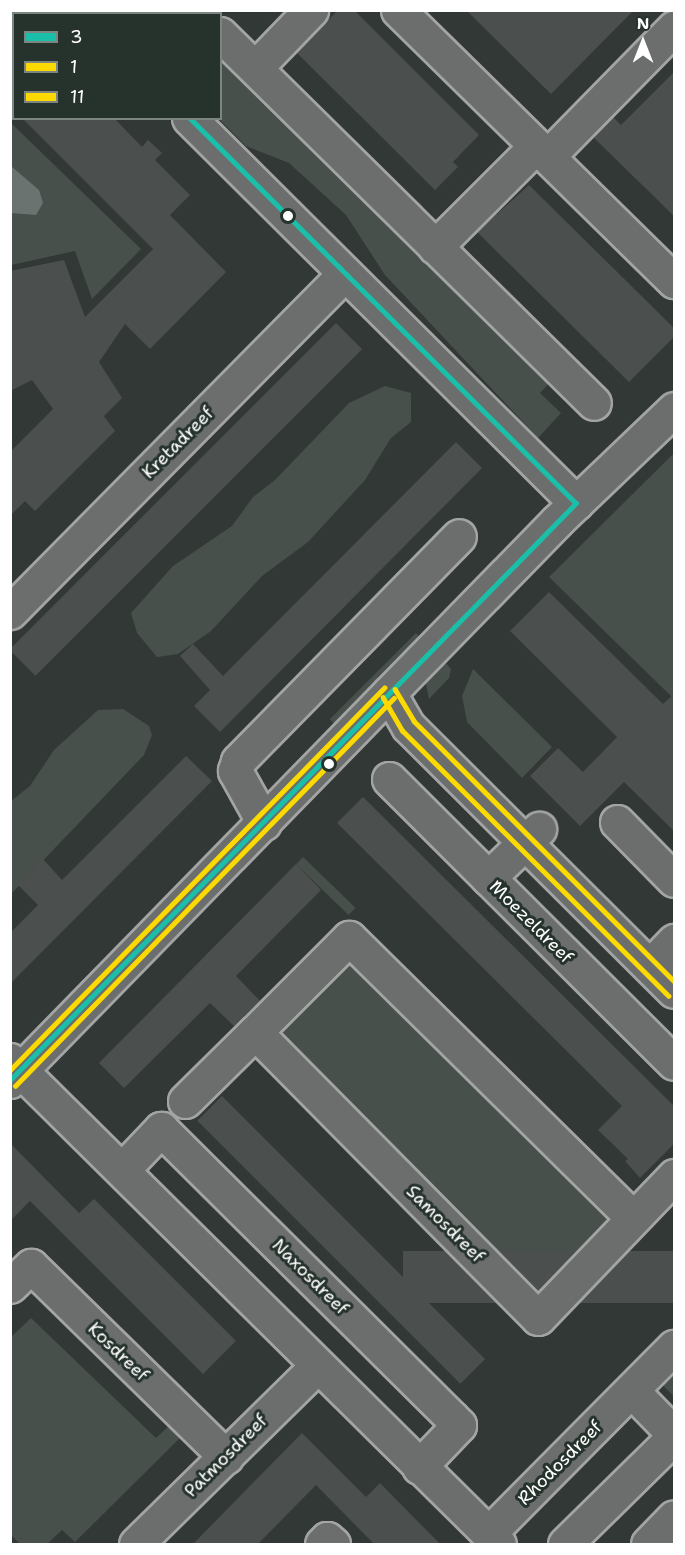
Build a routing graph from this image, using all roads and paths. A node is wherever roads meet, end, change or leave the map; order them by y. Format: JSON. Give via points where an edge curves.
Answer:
{"nodes":[{"id":1,"x":311,"y":10,"type":"edge"},
{"id":2,"x":398,"y":10,"type":"edge"},
{"id":3,"x":675,"y":28,"type":"edge"},
{"id":4,"x":222,"y":36,"type":"edge"},
{"id":5,"x":255,"y":68,"type":"junction"},
{"id":6,"x":191,"y":120,"type":"edge"},
{"id":7,"x":542,"y":151,"type":"junction"},
{"id":8,"x":435,"y":247,"type":"junction"},
{"id":9,"x":345,"y":274,"type":"junction"},
{"id":10,"x":675,"y":281,"type":"edge"},
{"id":11,"x":594,"y":403,"type":"dead end"},
{"id":12,"x":675,"y":409,"type":"edge"},
{"id":13,"x":576,"y":503,"type":"junction"},
{"id":14,"x":459,"y":536,"type":"dead end"},
{"id":15,"x":12,"y":607,"type":"edge"},
{"id":16,"x":389,"y":693,"type":"junction"},
{"id":17,"x":389,"y":779,"type":"dead end"},
{"id":18,"x":616,"y":822,"type":"dead end"},
{"id":19,"x":264,"y":823,"type":"junction"},
{"id":20,"x":532,"y":835,"type":"junction"},
{"id":21,"x":488,"y":878,"type":"junction"},
{"id":22,"x":675,"y":880,"type":"edge"},
{"id":23,"x":667,"y":953,"type":"edge"},
{"id":24,"x":675,"y":991,"type":"edge"},
{"id":25,"x":255,"y":1032,"type":"junction"},
{"id":26,"x":675,"y":1064,"type":"edge"},
{"id":27,"x":14,"y":1070,"type":"edge"},
{"id":28,"x":185,"y":1101,"type":"dead end"},
{"id":29,"x":122,"y":1170,"type":"junction"},
{"id":30,"x":675,"y":1176,"type":"edge"},
{"id":31,"x":633,"y":1218,"type":"junction"},
{"id":32,"x":10,"y":1286,"type":"edge"},
{"id":33,"x":675,"y":1347,"type":"edge"},
{"id":34,"x":316,"y":1367,"type":"junction"},
{"id":35,"x":632,"y":1391,"type":"junction"},
{"id":36,"x":675,"y":1436,"type":"edge"},
{"id":37,"x":226,"y":1457,"type":"junction"},
{"id":38,"x":419,"y":1467,"type":"junction"},
{"id":39,"x":675,"y":1517,"type":"edge"},
{"id":40,"x":493,"y":1539,"type":"edge"},
{"id":41,"x":136,"y":1545,"type":"edge"},
{"id":42,"x":322,"y":1545,"type":"edge"},
{"id":43,"x":333,"y":1545,"type":"edge"},
{"id":44,"x":565,"y":1545,"type":"edge"},
{"id":45,"x":648,"y":1545,"type":"edge"}],
"edges":[{"from":1,"to":5,"type":"street"},
{"from":2,"to":7,"type":"street"},
{"from":3,"to":7,"type":"street"},
{"from":4,"to":5,"type":"street"},
{"from":5,"to":8,"type":"street"},
{"from":6,"to":9,"type":"street"},
{"from":7,"to":8,"type":"street"},
{"from":7,"to":10,"type":"street"},
{"from":8,"to":11,"type":"street"},
{"from":9,"to":13,"type":"street"},
{"from":9,"to":15,"type":"street","name":"Kretadreef"},
{"from":12,"to":13,"type":"street"},
{"from":13,"to":16,"type":"street"},
{"from":14,"to":19,"type":"street","via":[[237,761],[235,771]]},
{"from":16,"to":19,"type":"street"},
{"from":16,"to":20,"type":"street","via":[[422,712]]},
{"from":17,"to":21,"type":"street","name":"Moezeldreef"},
{"from":18,"to":22,"type":"street"},
{"from":19,"to":27,"type":"street"},
{"from":20,"to":21,"type":"street"},
{"from":20,"to":23,"type":"street"},
{"from":21,"to":26,"type":"street","name":"Moezeldreef"},
{"from":23,"to":24,"type":"street"},
{"from":25,"to":28,"type":"street"},
{"from":25,"to":31,"type":"street","via":[[348,938]]},
{"from":25,"to":31,"type":"street","name":"Samosdreef","via":[[538,1318]]},
{"from":27,"to":29,"type":"street"},
{"from":29,"to":34,"type":"street"},
{"from":29,"to":38,"type":"street","name":"Naxosdreef","via":[[161,1129],[459,1425]]},
{"from":30,"to":31,"type":"street","name":"Samosdreef"},
{"from":32,"to":37,"type":"street","name":"Kosdreef","via":[[31,1266]]},
{"from":33,"to":35,"type":"street","name":"Rhodosdreef"},
{"from":34,"to":37,"type":"street","name":"Patmosdreef"},
{"from":34,"to":38,"type":"street"},
{"from":35,"to":36,"type":"street"},
{"from":35,"to":40,"type":"street","name":"Rhodosdreef"},
{"from":36,"to":44,"type":"street"},
{"from":37,"to":41,"type":"street","name":"Patmosdreef"},
{"from":38,"to":40,"type":"street"},
{"from":39,"to":45,"type":"street"},
{"from":42,"to":43,"type":"street","via":[[327,1539]]}]}
